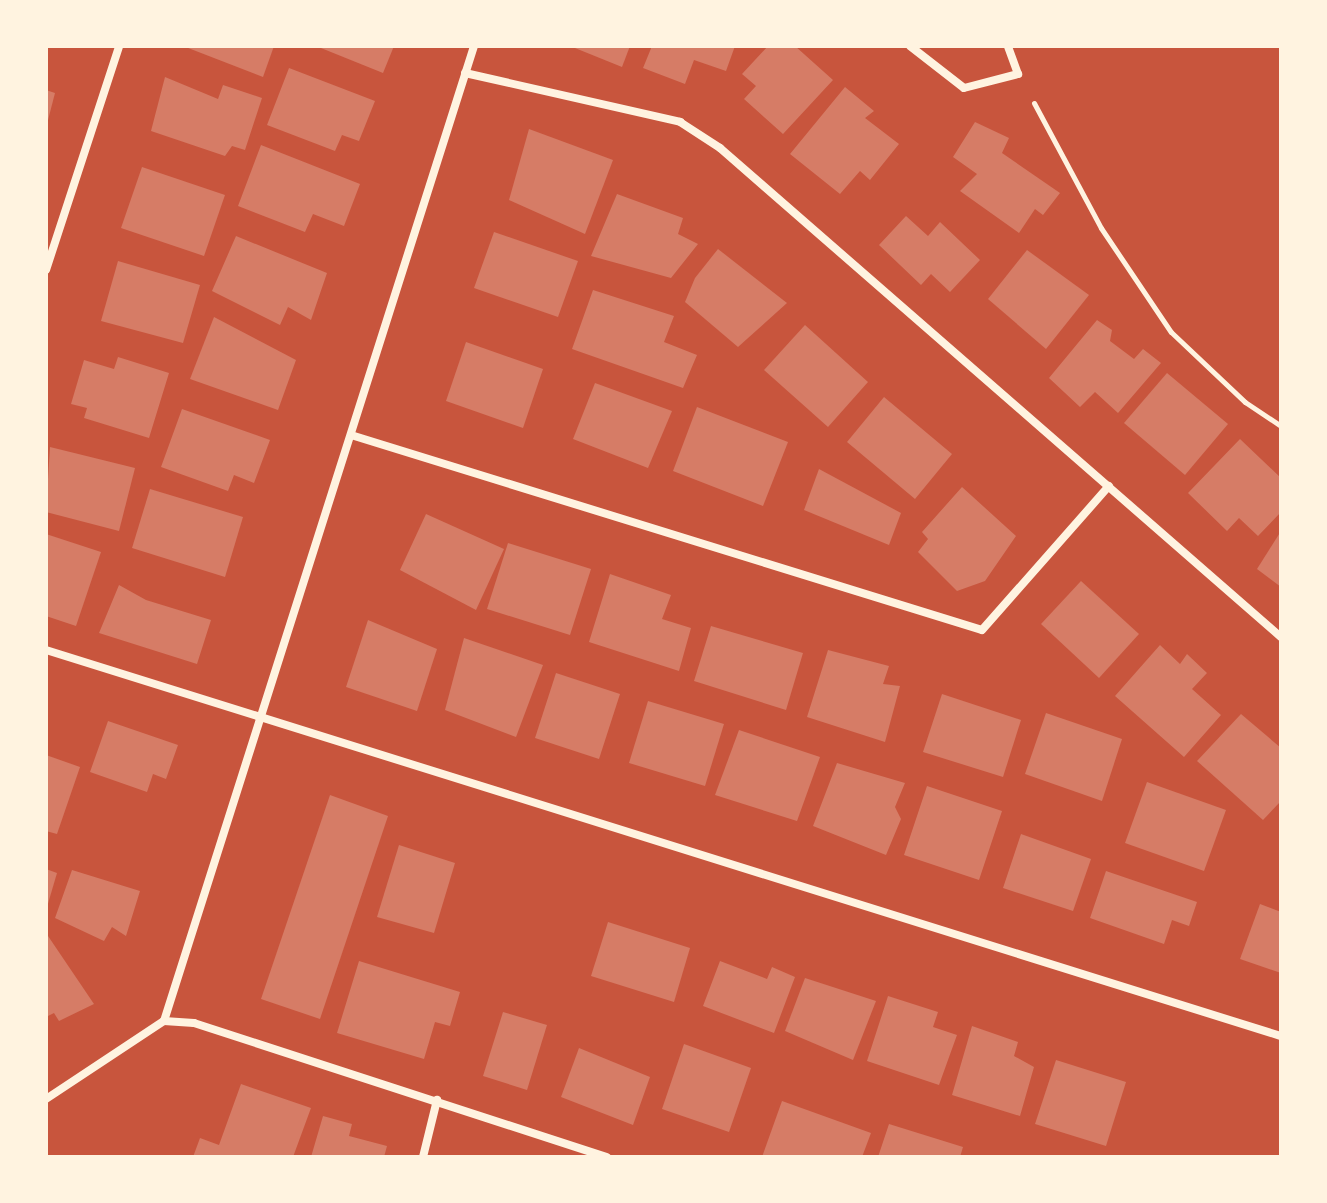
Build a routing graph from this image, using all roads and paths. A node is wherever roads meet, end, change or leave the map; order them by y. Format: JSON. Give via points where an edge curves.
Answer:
{"nodes":[{"id":1,"x":119,"y":46,"type":"edge"},
{"id":2,"x":474,"y":46,"type":"edge"},
{"id":3,"x":910,"y":46,"type":"edge"},
{"id":4,"x":1008,"y":46,"type":"edge"},
{"id":5,"x":465,"y":73,"type":"junction"},
{"id":6,"x":1018,"y":74,"type":"junction"},
{"id":7,"x":46,"y":270,"type":"edge"},
{"id":8,"x":1281,"y":426,"type":"edge"},
{"id":9,"x":351,"y":435,"type":"junction"},
{"id":10,"x":1109,"y":486,"type":"junction"},
{"id":11,"x":1281,"y":637,"type":"edge"},
{"id":12,"x":46,"y":650,"type":"edge"},
{"id":13,"x":261,"y":716,"type":"junction"},
{"id":14,"x":164,"y":1021,"type":"junction"},
{"id":15,"x":1281,"y":1036,"type":"edge"},
{"id":16,"x":46,"y":1099,"type":"edge"},
{"id":17,"x":437,"y":1100,"type":"junction"},
{"id":18,"x":423,"y":1157,"type":"edge"},
{"id":19,"x":607,"y":1157,"type":"edge"}],
"edges":[{"from":1,"to":7,"type":"street"},
{"from":2,"to":5,"type":"street"},
{"from":3,"to":6,"type":"street","via":[[964,88]]},
{"from":4,"to":6,"type":"street"},
{"from":5,"to":9,"type":"street"},
{"from":5,"to":10,"type":"street","via":[[680,122],[720,148]]},
{"from":6,"to":8,"type":"path","via":[[1101,228],[1171,332],[1245,402]]},
{"from":9,"to":10,"type":"street","via":[[982,630]]},
{"from":9,"to":13,"type":"street"},
{"from":10,"to":11,"type":"street"},
{"from":12,"to":13,"type":"street"},
{"from":13,"to":14,"type":"street"},
{"from":13,"to":15,"type":"street"},
{"from":14,"to":16,"type":"street"},
{"from":14,"to":17,"type":"street","via":[[194,1023]]},
{"from":17,"to":18,"type":"street"},
{"from":17,"to":19,"type":"street"}]}
